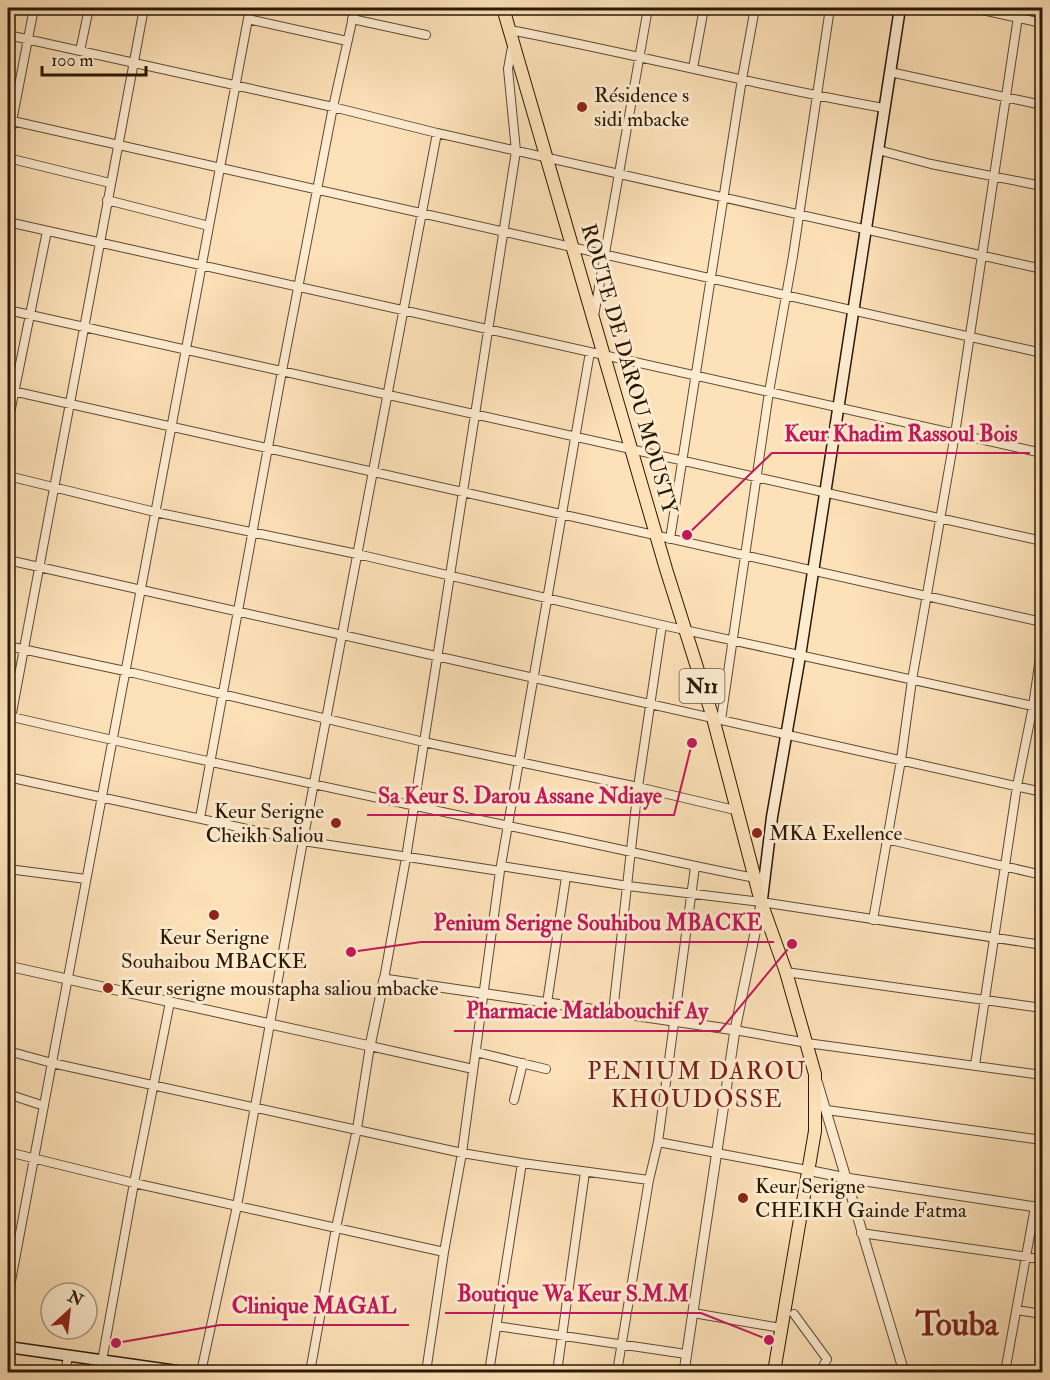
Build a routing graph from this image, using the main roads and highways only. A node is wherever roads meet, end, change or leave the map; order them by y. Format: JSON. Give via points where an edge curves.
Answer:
{"nodes":[{"id":1,"x":503,"y":8,"type":"edge"},
{"id":2,"x":900,"y":8,"type":"edge"},
{"id":3,"x":761,"y":902,"type":"junction"},
{"id":4,"x":8,"y":1348,"type":"edge"},
{"id":5,"x":129,"y":1369,"type":"edge"},
{"id":6,"x":184,"y":1372,"type":"edge"},
{"id":7,"x":776,"y":1372,"type":"edge"}],
"edges":[{"from":1,"to":3,"type":"main road","name":"ROUTE DE DAROU MOUSTY","number":"N11","via":[[632,449],[664,537],[685,629],[717,719]]},
{"from":2,"to":3,"type":"main road"},
{"from":3,"to":7,"type":"main road","name":"ROUTE DE DAROU MOUSTY","number":"N11","via":[[815,1074],[815,1131]]},
{"from":4,"to":5,"type":"main road","via":[[102,1361]]},
{"from":5,"to":6,"type":"main road"}]}
